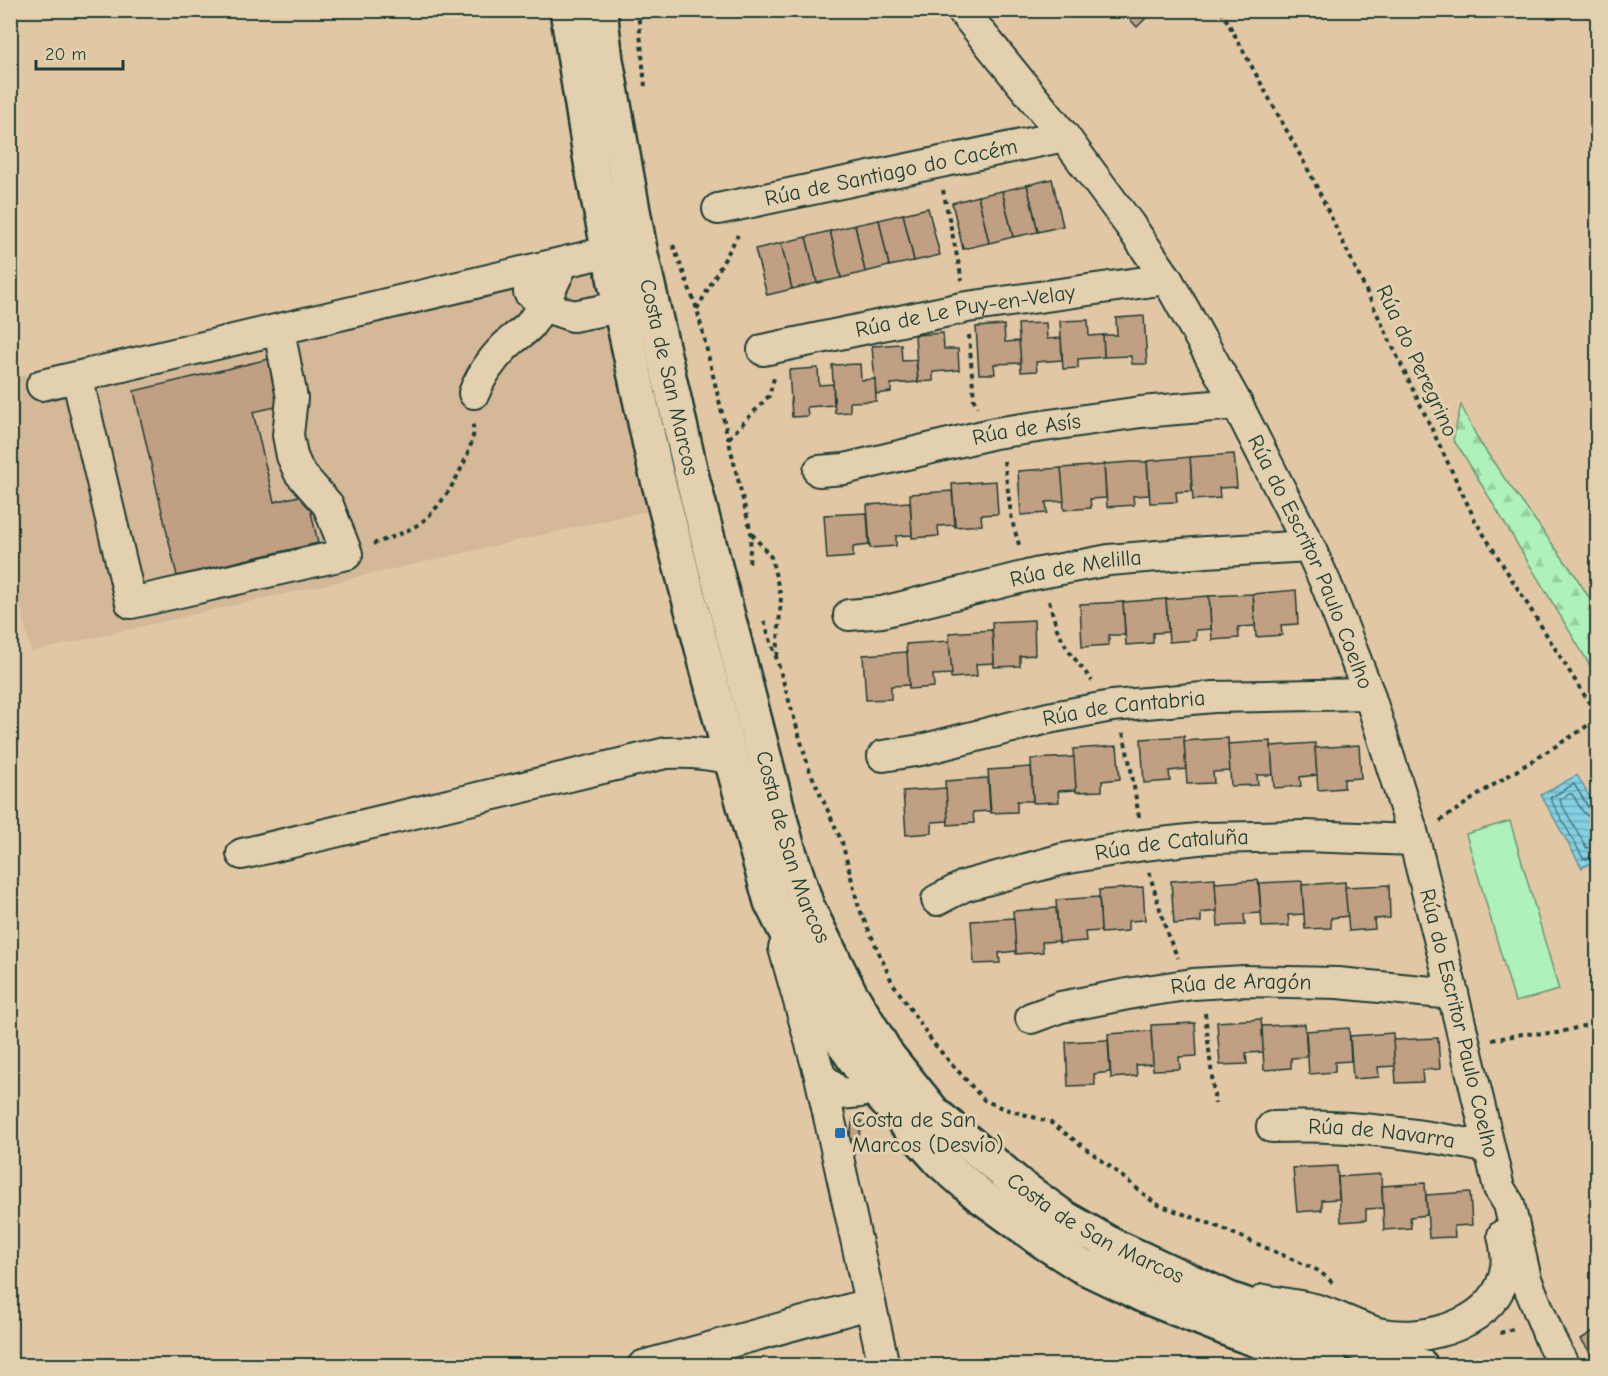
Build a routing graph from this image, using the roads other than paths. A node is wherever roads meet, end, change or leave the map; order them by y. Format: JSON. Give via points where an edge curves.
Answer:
{"nodes":[{"id":1,"x":567,"y":10,"type":"edge"},
{"id":2,"x":582,"y":10,"type":"edge"},
{"id":3,"x":600,"y":10,"type":"edge"},
{"id":4,"x":612,"y":10,"type":"edge"},
{"id":5,"x":962,"y":10,"type":"edge"},
{"id":6,"x":606,"y":60,"type":"junction"},
{"id":7,"x":1064,"y":136,"type":"junction"},
{"id":8,"x":592,"y":168,"type":"junction"},
{"id":9,"x":718,"y":209,"type":"dead end"},
{"id":10,"x":608,"y":252,"type":"junction"},
{"id":11,"x":563,"y":263,"type":"junction"},
{"id":12,"x":508,"y":276,"type":"junction"},
{"id":13,"x":1167,"y":279,"type":"junction"},
{"id":14,"x":544,"y":304,"type":"junction"},
{"id":15,"x":620,"y":307,"type":"junction"},
{"id":16,"x":279,"y":330,"type":"junction"},
{"id":17,"x":773,"y":348,"type":"road end"},
{"id":18,"x":77,"y":377,"type":"junction"},
{"id":19,"x":42,"y":385,"type":"dead end"},
{"id":20,"x":474,"y":393,"type":"road end"},
{"id":21,"x":1237,"y":404,"type":"junction"},
{"id":22,"x":819,"y":471,"type":"dead end"},
{"id":23,"x":1309,"y":546,"type":"junction"},
{"id":24,"x":849,"y":615,"type":"dead end"},
{"id":25,"x":1369,"y":694,"type":"junction"},
{"id":26,"x":883,"y":756,"type":"dead end"},
{"id":27,"x":731,"y":759,"type":"junction"},
{"id":28,"x":1426,"y":832,"type":"junction"},
{"id":29,"x":242,"y":854,"type":"dead end"},
{"id":30,"x":937,"y":900,"type":"dead end"},
{"id":31,"x":771,"y":902,"type":"junction"},
{"id":32,"x":807,"y":906,"type":"junction"},
{"id":33,"x":1454,"y":994,"type":"junction"},
{"id":34,"x":1031,"y":1018,"type":"dead end"},
{"id":35,"x":861,"y":1056,"type":"junction"},
{"id":36,"x":830,"y":1085,"type":"junction"},
{"id":37,"x":934,"y":1113,"type":"junction"},
{"id":38,"x":1272,"y":1127,"type":"dead end"},
{"id":39,"x":1489,"y":1148,"type":"junction"},
{"id":40,"x":1499,"y":1188,"type":"junction"},
{"id":41,"x":1229,"y":1299,"type":"junction"},
{"id":42,"x":869,"y":1304,"type":"junction"},
{"id":43,"x":643,"y":1365,"type":"edge"},
{"id":44,"x":884,"y":1365,"type":"edge"},
{"id":45,"x":1331,"y":1365,"type":"edge"},
{"id":46,"x":1421,"y":1365,"type":"edge"},
{"id":47,"x":1564,"y":1365,"type":"edge"}],
"edges":[{"from":1,"to":8,"type":"main road","name":"Costa de San Marcos"},
{"from":2,"to":8,"type":"main road","via":[[594,89]]},
{"from":3,"to":6,"type":"main road","name":"Costa de San Marcos"},
{"from":4,"to":6,"type":"street"},
{"from":5,"to":7,"type":"street","name":"Rúa do Escritor Paulo Coelho"},
{"from":6,"to":32,"type":"main road","name":"Costa de San Marcos","via":[[641,255],[690,466]]},
{"from":7,"to":9,"type":"street","name":"Rúa de Santiago do Cacém"},
{"from":7,"to":13,"type":"street","name":"Rúa do Escritor Paulo Coelho"},
{"from":8,"to":10,"type":"main road","name":"Costa de San Marcos"},
{"from":10,"to":11,"type":"street"},
{"from":10,"to":15,"type":"main road","name":"Costa de San Marcos"},
{"from":11,"to":12,"type":"street"},
{"from":11,"to":14,"type":"street"},
{"from":12,"to":14,"type":"street"},
{"from":12,"to":16,"type":"street"},
{"from":13,"to":17,"type":"street","name":"Rúa de Le Puy-en-Velay","via":[[967,306]]},
{"from":13,"to":21,"type":"street","name":"Rúa do Escritor Paulo Coelho"},
{"from":14,"to":15,"type":"street","via":[[573,316]]},
{"from":14,"to":20,"type":"street","via":[[529,327],[491,362]]},
{"from":15,"to":27,"type":"main road","name":"Costa de San Marcos","via":[[655,468]]},
{"from":16,"to":18,"type":"street"},
{"from":16,"to":18,"type":"street","via":[[292,398],[288,435],[292,456],[299,472],[328,505],[347,554],[131,603]]},
{"from":18,"to":19,"type":"street"},
{"from":21,"to":22,"type":"street","name":"Rúa de Asís","via":[[1141,412],[995,433],[844,469]]},
{"from":21,"to":23,"type":"street","name":"Rúa do Escritor Paulo Coelho"},
{"from":23,"to":24,"type":"street","name":"Rúa de Melilla","via":[[1109,560],[882,612]]},
{"from":23,"to":25,"type":"street","name":"Rúa do Escritor Paulo Coelho"},
{"from":25,"to":26,"type":"street","name":"Rúa de Cantabria","via":[[1214,697],[1112,706]]},
{"from":25,"to":28,"type":"street","name":"Rúa do Escritor Paulo Coelho"},
{"from":27,"to":29,"type":"street","via":[[708,753],[666,753]]},
{"from":27,"to":31,"type":"main road","name":"Costa de San Marcos"},
{"from":28,"to":30,"type":"street","name":"Rúa de Cataluña","via":[[1207,838],[1143,844],[1063,859],[964,886]]},
{"from":28,"to":33,"type":"street","name":"Rúa do Escritor Paulo Coelho"},
{"from":31,"to":35,"type":"main road","name":"Costa de San Marcos"},
{"from":31,"to":36,"type":"street"},
{"from":32,"to":35,"type":"main road","via":[[818,965]]},
{"from":32,"to":37,"type":"main road","name":"Costa de San Marcos","via":[[850,993],[888,1056]]},
{"from":33,"to":34,"type":"street","name":"Rúa de Aragón","via":[[1338,983],[1244,981],[1133,993],[1061,1007]]},
{"from":33,"to":39,"type":"street","name":"Rúa do Escritor Paulo Coelho"},
{"from":35,"to":36,"type":"street","via":[[860,1092]]},
{"from":35,"to":36,"type":"street","via":[[824,1047]]},
{"from":35,"to":37,"type":"main road","via":[[910,1104]]},
{"from":35,"to":45,"type":"main road","name":"Costa de San Marcos","via":[[941,1162],[1044,1242],[1080,1265],[1157,1301]]},
{"from":36,"to":42,"type":"street","via":[[832,1133]]},
{"from":37,"to":41,"type":"main road","name":"Costa de San Marcos","via":[[1063,1217],[1112,1245]]},
{"from":38,"to":39,"type":"street","name":"Rúa de Navarra","via":[[1392,1132]]},
{"from":39,"to":40,"type":"street","name":"Rúa do Escritor Paulo Coelho"},
{"from":40,"to":41,"type":"street","name":"Rúa do Escritor Paulo Coelho","via":[[1496,1202],[1507,1266],[1502,1283],[1480,1312],[1456,1327],[1422,1335],[1379,1333],[1314,1310],[1264,1300]]},
{"from":40,"to":47,"type":"street","name":"Rúa do Escritor Paulo Coelho","via":[[1509,1204],[1526,1279]]},
{"from":41,"to":46,"type":"main road","name":"Costa de San Marcos"},
{"from":42,"to":43,"type":"street"},
{"from":42,"to":44,"type":"street"}]}
